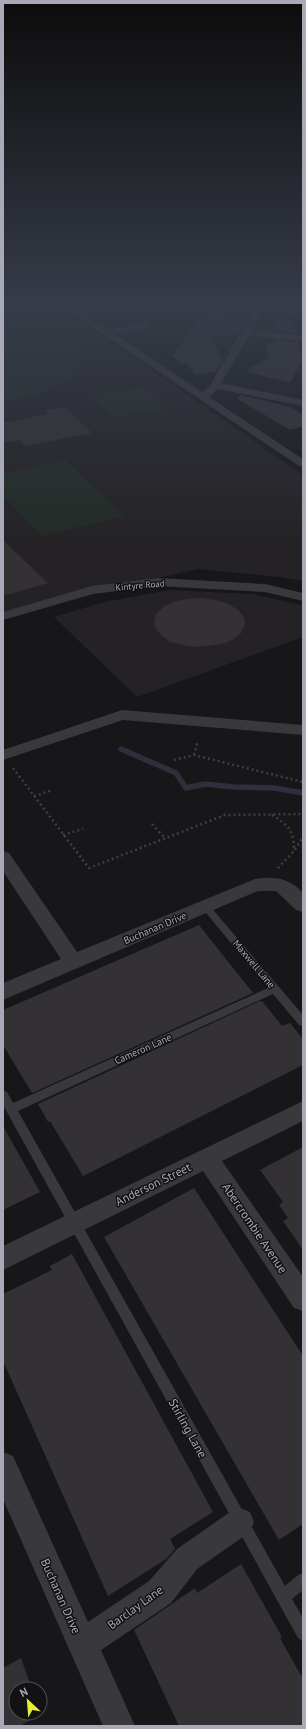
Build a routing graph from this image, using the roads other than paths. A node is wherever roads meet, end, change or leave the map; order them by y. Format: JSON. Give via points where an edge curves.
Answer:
{"nodes":[{"id":1,"x":183,"y":384,"type":"edge"},
{"id":2,"x":215,"y":385,"type":"joint"},
{"id":3,"x":203,"y":397,"type":"junction"},
{"id":4,"x":303,"y":402,"type":"edge"},
{"id":5,"x":303,"y":464,"type":"edge"},
{"id":6,"x":303,"y":597,"type":"edge"},
{"id":7,"x":3,"y":616,"type":"edge"},
{"id":8,"x":303,"y":730,"type":"edge"},
{"id":9,"x":8,"y":761,"type":"edge"},
{"id":10,"x":3,"y":858,"type":"edge"},
{"id":11,"x":303,"y":905,"type":"edge"},
{"id":12,"x":205,"y":906,"type":"junction"},
{"id":13,"x":73,"y":962,"type":"junction"},
{"id":14,"x":275,"y":989,"type":"junction"},
{"id":15,"x":3,"y":992,"type":"edge"},
{"id":16,"x":303,"y":1022,"type":"edge"},
{"id":17,"x":3,"y":1095,"type":"edge"},
{"id":18,"x":10,"y":1109,"type":"junction"},
{"id":19,"x":303,"y":1110,"type":"edge"},
{"id":20,"x":207,"y":1158,"type":"junction"},
{"id":21,"x":73,"y":1223,"type":"junction"},
{"id":22,"x":3,"y":1258,"type":"edge"},
{"id":23,"x":303,"y":1299,"type":"edge"},
{"id":24,"x":3,"y":1466,"type":"edge"},
{"id":25,"x":240,"y":1522,"type":"junction"},
{"id":26,"x":303,"y":1580,"type":"edge"},
{"id":27,"x":283,"y":1597,"type":"junction"},
{"id":28,"x":303,"y":1633,"type":"edge"},
{"id":29,"x":82,"y":1644,"type":"junction"},
{"id":30,"x":119,"y":1726,"type":"edge"}],
"edges":[{"from":1,"to":3,"type":"street"},
{"from":2,"to":3,"type":"street"},
{"from":2,"to":4,"type":"street"},
{"from":3,"to":5,"type":"street"},
{"from":6,"to":7,"type":"street","name":"Kintyre Road","via":[[265,588],[158,582],[92,590]]},
{"from":8,"to":9,"type":"street","via":[[122,715]]},
{"from":10,"to":13,"type":"street"},
{"from":11,"to":12,"type":"street","name":"Buchanan Drive","via":[[287,888],[270,882],[255,885]]},
{"from":12,"to":13,"type":"street","name":"Buchanan Drive"},
{"from":12,"to":14,"type":"lane","name":"Maxwell Lane"},
{"from":13,"to":15,"type":"street","name":"Buchanan Drive"},
{"from":14,"to":16,"type":"lane","name":"Maxwell Lane"},
{"from":14,"to":18,"type":"lane","name":"Cameron Lane"},
{"from":17,"to":18,"type":"lane","name":"Stirling Lane"},
{"from":18,"to":21,"type":"lane","name":"Stirling Lane"},
{"from":19,"to":20,"type":"street","name":"Anderson Street"},
{"from":20,"to":21,"type":"street","name":"Anderson Street"},
{"from":20,"to":23,"type":"street","name":"Abercrombie Avenue"},
{"from":21,"to":22,"type":"street","name":"Anderson Street"},
{"from":21,"to":25,"type":"lane","name":"Stirling Lane"},
{"from":24,"to":29,"type":"street","name":"Buchanan Drive"},
{"from":25,"to":27,"type":"lane","name":"Stirling Lane"},
{"from":25,"to":29,"type":"street","name":"Barclay Lane","via":[[187,1559],[160,1592]]},
{"from":26,"to":27,"type":"lane"},
{"from":27,"to":28,"type":"lane","name":"Stirling Lane"},
{"from":29,"to":30,"type":"street","name":"Buchanan Drive"}]}
